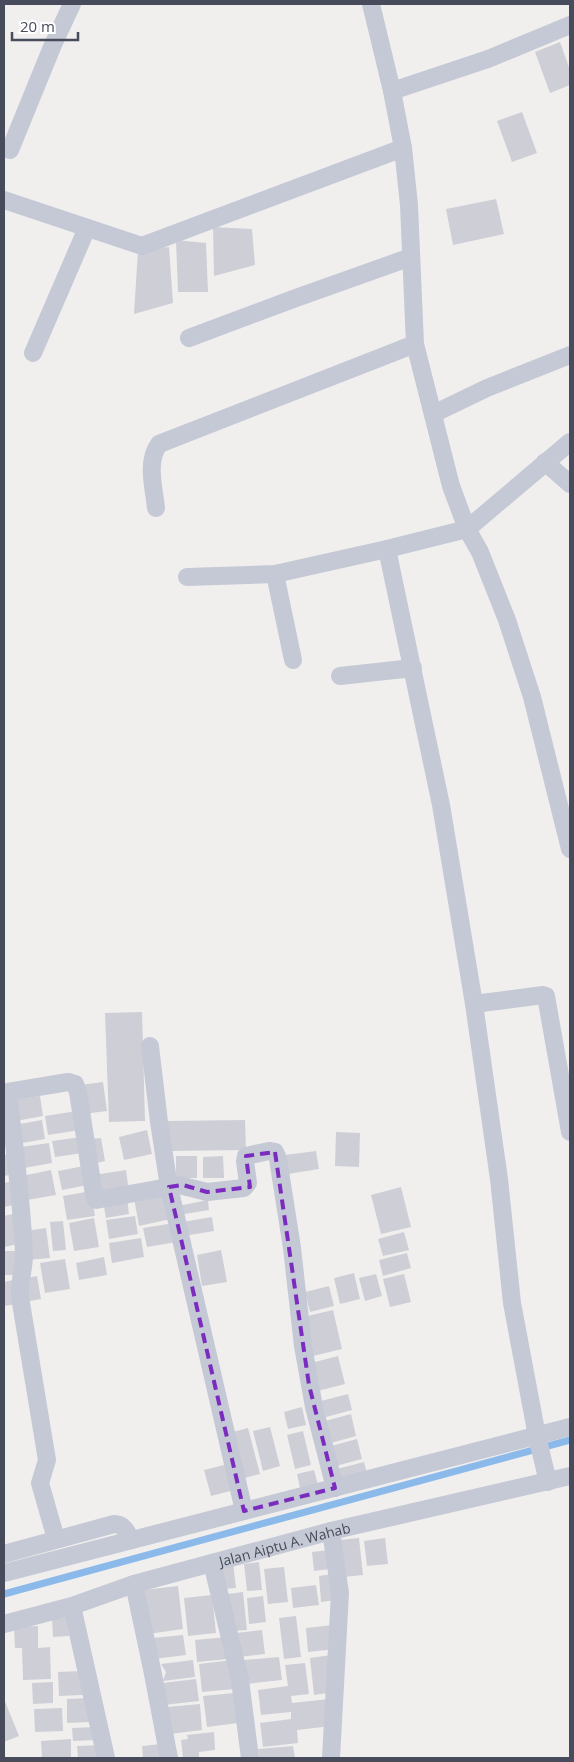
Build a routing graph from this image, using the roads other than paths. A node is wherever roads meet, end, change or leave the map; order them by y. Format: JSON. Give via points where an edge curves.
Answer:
{"nodes":[{"id":1,"x":72,"y":4,"type":"edge"},
{"id":2,"x":371,"y":4,"type":"edge"},
{"id":3,"x":570,"y":25,"type":"edge"},
{"id":4,"x":392,"y":91,"type":"junction"},
{"id":5,"x":403,"y":148,"type":"junction"},
{"id":6,"x":6,"y":154,"type":"edge"},
{"id":7,"x":4,"y":200,"type":"edge"},
{"id":8,"x":87,"y":228,"type":"junction"},
{"id":9,"x":411,"y":257,"type":"junction"},
{"id":10,"x":189,"y":338,"type":"dead end"},
{"id":11,"x":415,"y":344,"type":"junction"},
{"id":12,"x":34,"y":353,"type":"dead end"},
{"id":13,"x":570,"y":355,"type":"edge"},
{"id":14,"x":433,"y":414,"type":"junction"},
{"id":15,"x":570,"y":442,"type":"edge"},
{"id":16,"x":545,"y":462,"type":"junction"},
{"id":17,"x":570,"y":484,"type":"edge"},
{"id":18,"x":156,"y":508,"type":"dead end"},
{"id":19,"x":467,"y":529,"type":"junction"},
{"id":20,"x":387,"y":549,"type":"junction"},
{"id":21,"x":275,"y":574,"type":"junction"},
{"id":22,"x":187,"y":577,"type":"dead end"},
{"id":23,"x":293,"y":660,"type":"dead end"},
{"id":24,"x":413,"y":668,"type":"junction"},
{"id":25,"x":340,"y":676,"type":"dead end"},
{"id":26,"x":570,"y":849,"type":"edge"},
{"id":27,"x":474,"y":1004,"type":"junction"},
{"id":28,"x":150,"y":1046,"type":"dead end"},
{"id":29,"x":6,"y":1092,"type":"edge"},
{"id":30,"x":570,"y":1132,"type":"edge"},
{"id":31,"x":169,"y":1187,"type":"junction"},
{"id":32,"x":570,"y":1427,"type":"edge"},
{"id":33,"x":538,"y":1441,"type":"junction"},
{"id":34,"x":570,"y":1476,"type":"edge"},
{"id":35,"x":547,"y":1479,"type":"junction"},
{"id":36,"x":335,"y":1488,"type":"junction"},
{"id":37,"x":244,"y":1511,"type":"junction"},
{"id":38,"x":331,"y":1531,"type":"junction"},
{"id":39,"x":56,"y":1539,"type":"junction"},
{"id":40,"x":132,"y":1540,"type":"junction"},
{"id":41,"x":4,"y":1554,"type":"edge"},
{"id":42,"x":212,"y":1563,"type":"junction"},
{"id":43,"x":4,"y":1573,"type":"edge"},
{"id":44,"x":134,"y":1584,"type":"junction"},
{"id":45,"x":72,"y":1606,"type":"junction"},
{"id":46,"x":4,"y":1624,"type":"edge"},
{"id":47,"x":106,"y":1758,"type":"edge"},
{"id":48,"x":168,"y":1758,"type":"edge"},
{"id":49,"x":250,"y":1758,"type":"edge"},
{"id":50,"x":331,"y":1758,"type":"edge"}],
"edges":[{"from":1,"to":6,"type":"street"},
{"from":2,"to":4,"type":"street"},
{"from":3,"to":4,"type":"street","via":[[488,59]]},
{"from":4,"to":5,"type":"street"},
{"from":5,"to":8,"type":"street","via":[[142,246]]},
{"from":5,"to":9,"type":"street"},
{"from":7,"to":8,"type":"street"},
{"from":8,"to":12,"type":"street"},
{"from":9,"to":10,"type":"street"},
{"from":9,"to":11,"type":"street"},
{"from":11,"to":14,"type":"street"},
{"from":11,"to":18,"type":"street","via":[[160,444],[152,461]]},
{"from":13,"to":14,"type":"street","via":[[487,388]]},
{"from":14,"to":19,"type":"street","via":[[451,486]]},
{"from":15,"to":16,"type":"street"},
{"from":16,"to":17,"type":"street"},
{"from":16,"to":19,"type":"street"},
{"from":19,"to":20,"type":"street"},
{"from":19,"to":26,"type":"street","via":[[480,552],[524,672]]},
{"from":20,"to":21,"type":"street"},
{"from":20,"to":24,"type":"street"},
{"from":21,"to":22,"type":"street"},
{"from":21,"to":23,"type":"street"},
{"from":24,"to":25,"type":"street"},
{"from":24,"to":27,"type":"street","via":[[441,805]]},
{"from":27,"to":30,"type":"street","via":[[546,996]]},
{"from":27,"to":33,"type":"street","via":[[499,1179],[512,1303]]},
{"from":28,"to":31,"type":"street"},
{"from":29,"to":31,"type":"street","via":[[68,1082],[75,1084],[96,1200]]},
{"from":29,"to":39,"type":"street","via":[[22,1217],[24,1258],[20,1297],[47,1460],[40,1483]]},
{"from":31,"to":36,"type":"street","via":[[183,1186],[207,1192],[244,1188],[248,1179],[246,1156],[273,1151],[277,1155],[291,1240],[302,1346]]},
{"from":31,"to":37,"type":"street"},
{"from":32,"to":33,"type":"street"},
{"from":33,"to":35,"type":"street"},
{"from":33,"to":36,"type":"street"},
{"from":34,"to":35,"type":"street","name":"Jalan Aiptu A. Wahab"},
{"from":35,"to":38,"type":"street","name":"Jalan Aiptu A. Wahab"},
{"from":36,"to":37,"type":"street"},
{"from":37,"to":40,"type":"street"},
{"from":38,"to":42,"type":"street","name":"Jalan Aiptu A. Wahab"},
{"from":38,"to":50,"type":"street","via":[[340,1593]]},
{"from":39,"to":40,"type":"street","via":[[119,1524]]},
{"from":39,"to":41,"type":"street"},
{"from":40,"to":43,"type":"street"},
{"from":42,"to":44,"type":"street","name":"Jalan Aiptu A. Wahab"},
{"from":42,"to":49,"type":"street","via":[[240,1680]]},
{"from":44,"to":45,"type":"street","name":"Jalan Aiptu A. Wahab"},
{"from":44,"to":48,"type":"street"},
{"from":45,"to":46,"type":"street","name":"Jalan Aiptu A. Wahab"},
{"from":45,"to":47,"type":"street"}]}
